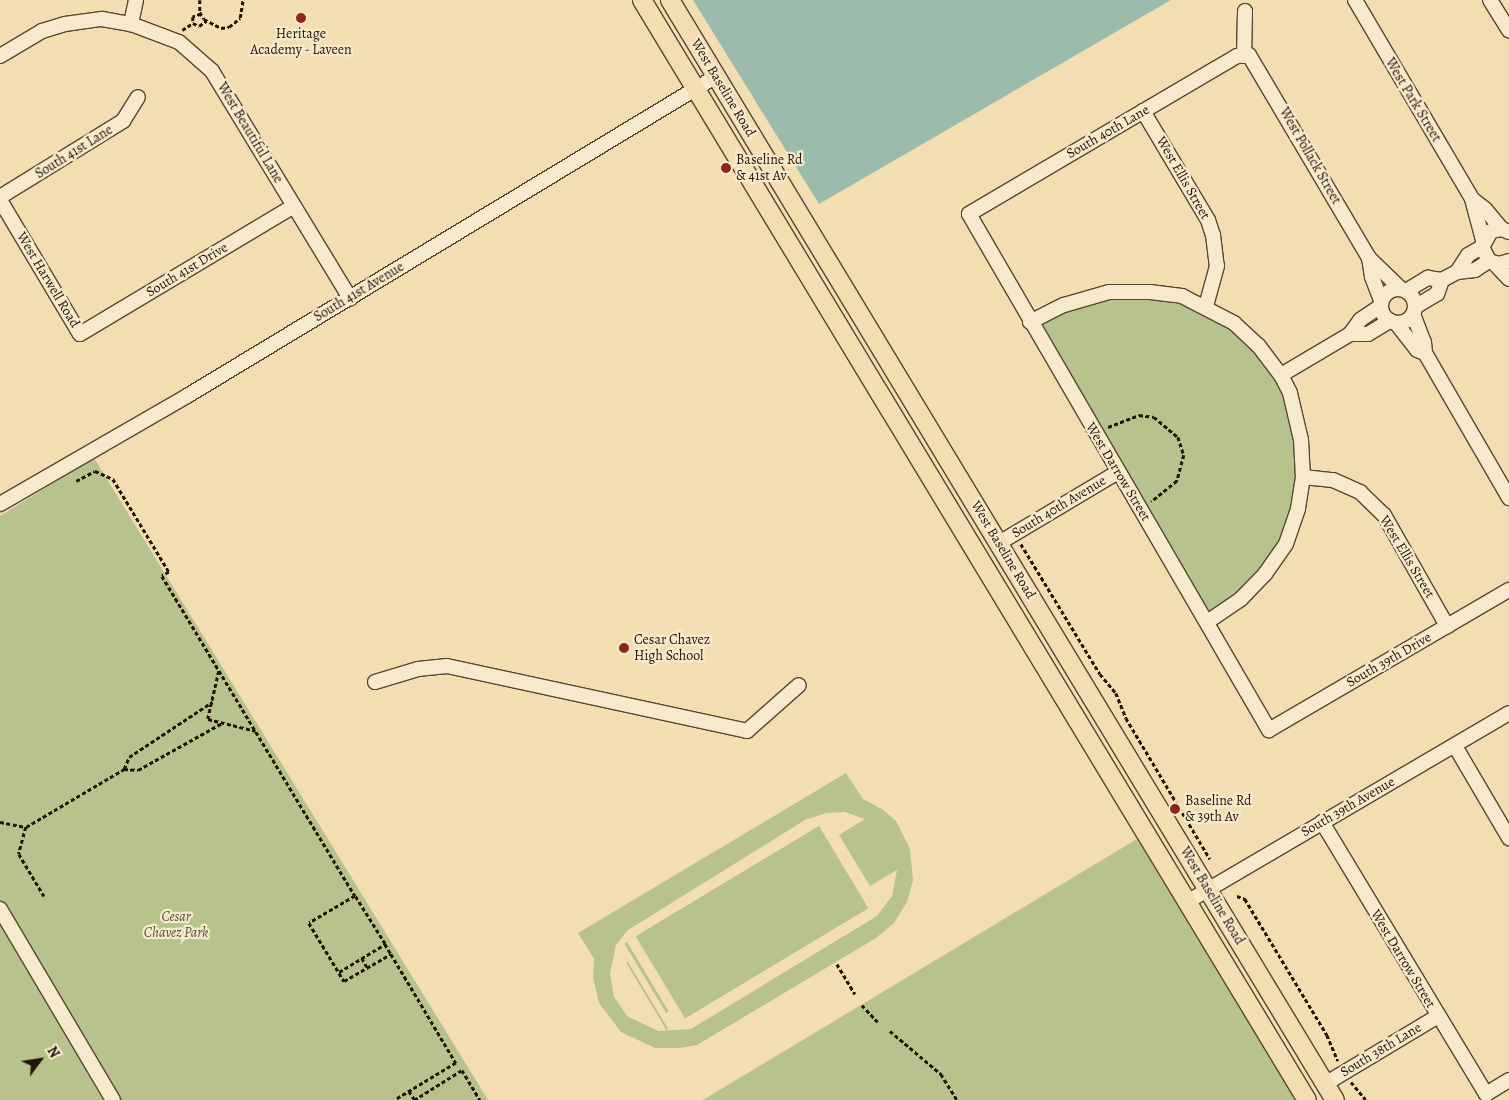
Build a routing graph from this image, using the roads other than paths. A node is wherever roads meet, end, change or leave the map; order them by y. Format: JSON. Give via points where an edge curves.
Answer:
{"nodes":[{"id":1,"x":136,"y":0,"type":"edge"},
{"id":2,"x":642,"y":0,"type":"edge"},
{"id":3,"x":670,"y":0,"type":"edge"},
{"id":4,"x":1355,"y":0,"type":"edge"},
{"id":5,"x":1490,"y":0,"type":"edge"},
{"id":6,"x":1245,"y":11,"type":"dead end"},
{"id":7,"x":131,"y":24,"type":"junction"},
{"id":8,"x":1509,"y":31,"type":"edge"},
{"id":9,"x":0,"y":56,"type":"edge"},
{"id":10,"x":1246,"y":56,"type":"junction"},
{"id":11,"x":715,"y":77,"type":"junction"},
{"id":12,"x":696,"y":88,"type":"junction"},
{"id":13,"x":138,"y":97,"type":"dead end"},
{"id":14,"x":1143,"y":111,"type":"junction"},
{"id":15,"x":0,"y":198,"type":"edge"},
{"id":16,"x":1472,"y":199,"type":"junction"},
{"id":17,"x":294,"y":206,"type":"junction"},
{"id":18,"x":969,"y":214,"type":"joint"},
{"id":19,"x":1507,"y":231,"type":"edge"},
{"id":20,"x":1482,"y":244,"type":"junction"},
{"id":21,"x":1369,"y":258,"type":"junction"},
{"id":22,"x":1509,"y":261,"type":"edge"},
{"id":23,"x":1492,"y":262,"type":"junction"},
{"id":24,"x":1457,"y":272,"type":"junction"},
{"id":25,"x":1509,"y":279,"type":"edge"},
{"id":26,"x":1442,"y":280,"type":"junction"},
{"id":27,"x":1404,"y":290,"type":"junction"},
{"id":28,"x":350,"y":298,"type":"junction"},
{"id":29,"x":1381,"y":304,"type":"junction"},
{"id":30,"x":1206,"y":306,"type":"junction"},
{"id":31,"x":1414,"y":311,"type":"junction"},
{"id":32,"x":1030,"y":322,"type":"junction"},
{"id":33,"x":1393,"y":322,"type":"junction"},
{"id":34,"x":80,"y":334,"type":"joint"},
{"id":35,"x":1350,"y":334,"type":"junction"},
{"id":36,"x":1425,"y":353,"type":"junction"},
{"id":37,"x":1281,"y":375,"type":"junction"},
{"id":38,"x":1118,"y":472,"type":"junction"},
{"id":39,"x":1303,"y":477,"type":"junction"},
{"id":40,"x":1509,"y":498,"type":"edge"},
{"id":41,"x":0,"y":504,"type":"edge"},
{"id":42,"x":999,"y":543,"type":"junction"},
{"id":43,"x":1509,"y":590,"type":"edge"},
{"id":44,"x":1207,"y":622,"type":"junction"},
{"id":45,"x":1447,"y":626,"type":"junction"},
{"id":46,"x":375,"y":682,"type":"dead end"},
{"id":47,"x":800,"y":685,"type":"dead end"},
{"id":48,"x":1509,"y":713,"type":"edge"},
{"id":49,"x":1269,"y":730,"type":"joint"},
{"id":50,"x":1454,"y":746,"type":"junction"},
{"id":51,"x":1322,"y":822,"type":"junction"},
{"id":52,"x":1509,"y":838,"type":"edge"},
{"id":53,"x":1208,"y":889,"type":"junction"},
{"id":54,"x":1186,"y":902,"type":"junction"},
{"id":55,"x":0,"y":909,"type":"edge"},
{"id":56,"x":1438,"y":1016,"type":"junction"},
{"id":57,"x":1509,"y":1080,"type":"edge"},
{"id":58,"x":1325,"y":1084,"type":"junction"},
{"id":59,"x":113,"y":1100,"type":"edge"},
{"id":60,"x":1306,"y":1100,"type":"edge"},
{"id":61,"x":1335,"y":1100,"type":"edge"}],
"edges":[{"from":1,"to":7,"type":"street"},
{"from":2,"to":12,"type":"main road","name":"West Baseline Road"},
{"from":3,"to":11,"type":"main road","name":"West Baseline Road"},
{"from":4,"to":16,"type":"street","name":"West Park Street"},
{"from":5,"to":8,"type":"street"},
{"from":6,"to":10,"type":"street"},
{"from":7,"to":9,"type":"street","name":"West Beautiful Lane","via":[[102,19],[66,24],[42,31]]},
{"from":7,"to":17,"type":"street","name":"West Beautiful Lane","via":[[179,42],[212,71]]},
{"from":10,"to":14,"type":"street","name":"South 40th Lane","via":[[1237,56]]},
{"from":10,"to":21,"type":"street","name":"West Pollack Street"},
{"from":11,"to":12,"type":"street","name":"South 41st Avenue"},
{"from":11,"to":42,"type":"main road","name":"West Baseline Road"},
{"from":12,"to":28,"type":"street","name":"South 41st Avenue"},
{"from":12,"to":54,"type":"main road","name":"West Baseline Road"},
{"from":13,"to":15,"type":"street","name":"South 41st Lane","via":[[123,122]]},
{"from":14,"to":18,"type":"street","name":"South 40th Lane"},
{"from":14,"to":30,"type":"street","name":"West Ellis Street","via":[[1208,220],[1213,235],[1217,266]]},
{"from":15,"to":34,"type":"street","name":"West Harwell Road"},
{"from":16,"to":19,"type":"street","name":"West Park Street"},
{"from":16,"to":20,"type":"street","name":"West Park Street"},
{"from":17,"to":28,"type":"street","name":"West Beautiful Lane"},
{"from":17,"to":34,"type":"street","name":"South 41st Drive"},
{"from":18,"to":32,"type":"street","name":"West Darrow Street"},
{"from":19,"to":20,"type":"street","via":[[1491,232]]},
{"from":20,"to":23,"type":"street","name":"West Park Street"},
{"from":20,"to":24,"type":"street","via":[[1468,255]]},
{"from":21,"to":27,"type":"street","name":"West Pollack Street"},
{"from":21,"to":29,"type":"street","name":"West Pollack Street"},
{"from":22,"to":23,"type":"street"},
{"from":23,"to":24,"type":"street","via":[[1475,270]]},
{"from":23,"to":25,"type":"street"},
{"from":24,"to":26,"type":"street"},
{"from":26,"to":27,"type":"street","via":[[1428,278]]},
{"from":26,"to":31,"type":"street","via":[[1437,294]]},
{"from":27,"to":29,"type":"street","via":[[1387,293]]},
{"from":27,"to":31,"type":"street","via":[[1413,298]]},
{"from":28,"to":41,"type":"street","name":"South 41st Avenue"},
{"from":29,"to":33,"type":"street"},
{"from":29,"to":35,"type":"street","via":[[1360,320]]},
{"from":30,"to":32,"type":"street","via":[[1182,296],[1109,292],[1064,305]]},
{"from":30,"to":37,"type":"street","via":[[1234,323],[1258,345]]},
{"from":31,"to":33,"type":"street","via":[[1406,321]]},
{"from":31,"to":36,"type":"street"},
{"from":32,"to":38,"type":"street","name":"West Darrow Street"},
{"from":33,"to":35,"type":"street","via":[[1368,334]]},
{"from":33,"to":36,"type":"street","via":[[1417,350]]},
{"from":35,"to":37,"type":"street"},
{"from":36,"to":40,"type":"street"},
{"from":37,"to":39,"type":"street","via":[[1295,410]]},
{"from":38,"to":42,"type":"street","name":"South 40th Avenue"},
{"from":38,"to":44,"type":"street","name":"West Darrow Street"},
{"from":39,"to":44,"type":"street","via":[[1298,509],[1286,544],[1265,574],[1241,598]]},
{"from":39,"to":45,"type":"street","name":"West Ellis Street","via":[[1333,480],[1360,492],[1384,515]]},
{"from":42,"to":53,"type":"main road","name":"West Baseline Road"},
{"from":43,"to":45,"type":"street","name":"South 39th Drive"},
{"from":44,"to":49,"type":"street","name":"West Darrow Street"},
{"from":45,"to":49,"type":"street","name":"South 39th Drive"},
{"from":46,"to":47,"type":"street","via":[[418,668],[447,666],[747,731]]},
{"from":48,"to":50,"type":"street","name":"South 39th Avenue"},
{"from":50,"to":51,"type":"street","name":"South 39th Avenue"},
{"from":50,"to":52,"type":"street"},
{"from":51,"to":53,"type":"street","name":"South 39th Avenue"},
{"from":51,"to":56,"type":"street","name":"West Darrow Street"},
{"from":53,"to":54,"type":"street","name":"South 39th Avenue"},
{"from":53,"to":58,"type":"main road","name":"West Baseline Road"},
{"from":54,"to":60,"type":"main road","name":"West Baseline Road"},
{"from":55,"to":59,"type":"street"},
{"from":56,"to":57,"type":"street","name":"West Darrow Street","via":[[1486,1094]]},
{"from":56,"to":58,"type":"street","name":"South 38th Lane"},
{"from":58,"to":61,"type":"main road","name":"West Baseline Road"}]}
